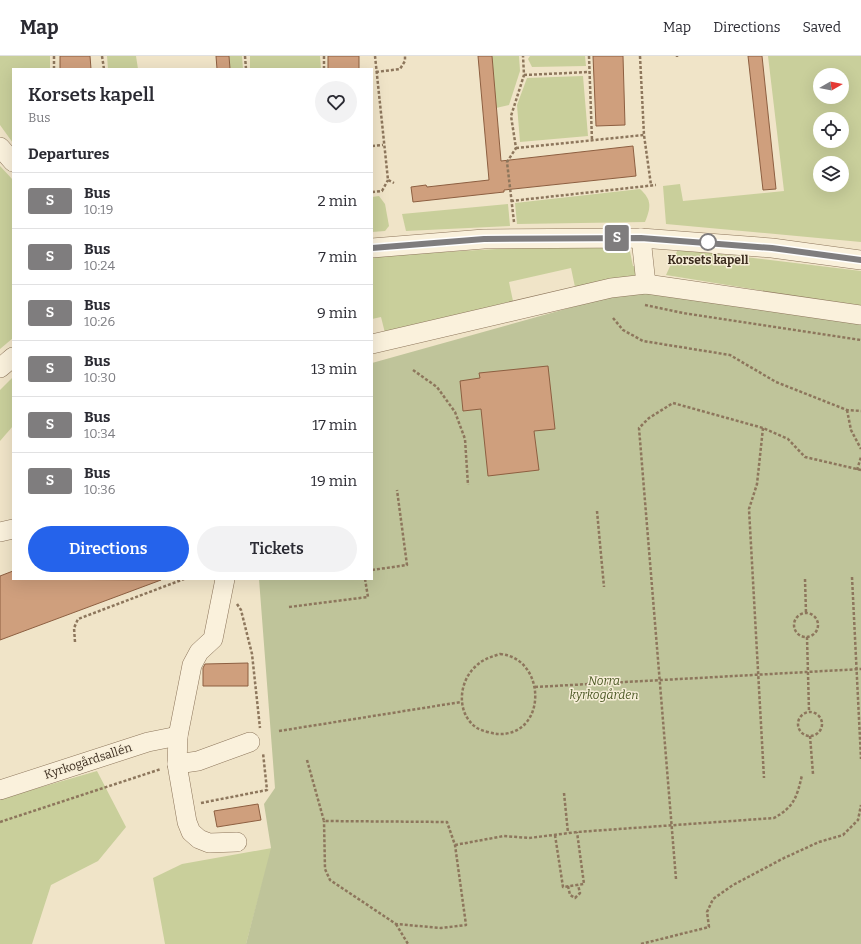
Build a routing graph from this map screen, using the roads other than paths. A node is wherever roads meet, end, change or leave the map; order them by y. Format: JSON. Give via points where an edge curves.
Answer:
{"nodes":[{"id":1,"x":0,"y":147,"type":"edge"},
{"id":2,"x":12,"y":161,"type":"edge"},
{"id":3,"x":641,"y":238,"type":"junction"},
{"id":4,"x":373,"y":248,"type":"edge"},
{"id":5,"x":861,"y":260,"type":"edge"},
{"id":6,"x":646,"y":284,"type":"junction"},
{"id":7,"x":861,"y":315,"type":"edge"},
{"id":8,"x":373,"y":344,"type":"edge"},
{"id":9,"x":12,"y":359,"type":"edge"},
{"id":10,"x":0,"y":368,"type":"edge"},
{"id":11,"x":12,"y":529,"type":"edge"},
{"id":12,"x":0,"y":532,"type":"edge"},
{"id":13,"x":223,"y":587,"type":"edge"},
{"id":14,"x":178,"y":736,"type":"junction"},
{"id":15,"x":257,"y":739,"type":"road end"},
{"id":16,"x":177,"y":764,"type":"junction"},
{"id":17,"x":0,"y":790,"type":"edge"},
{"id":18,"x":237,"y":842,"type":"dead end"}],
"edges":[{"from":1,"to":2,"type":"street"},
{"from":3,"to":4,"type":"street","via":[[484,239]]},
{"from":3,"to":5,"type":"street","via":[[772,248]]},
{"from":3,"to":6,"type":"street"},
{"from":6,"to":7,"type":"street"},
{"from":6,"to":8,"type":"street","via":[[611,288]]},
{"from":9,"to":10,"type":"street"},
{"from":11,"to":12,"type":"street"},
{"from":13,"to":14,"type":"street","via":[[213,640],[199,652],[192,665]]},
{"from":14,"to":16,"type":"street"},
{"from":14,"to":17,"type":"street","name":"Kyrkogårdsallén","via":[[148,742]]},
{"from":15,"to":16,"type":"street","via":[[198,761]]},
{"from":16,"to":18,"type":"street","via":[[191,832],[209,843]]}]}
